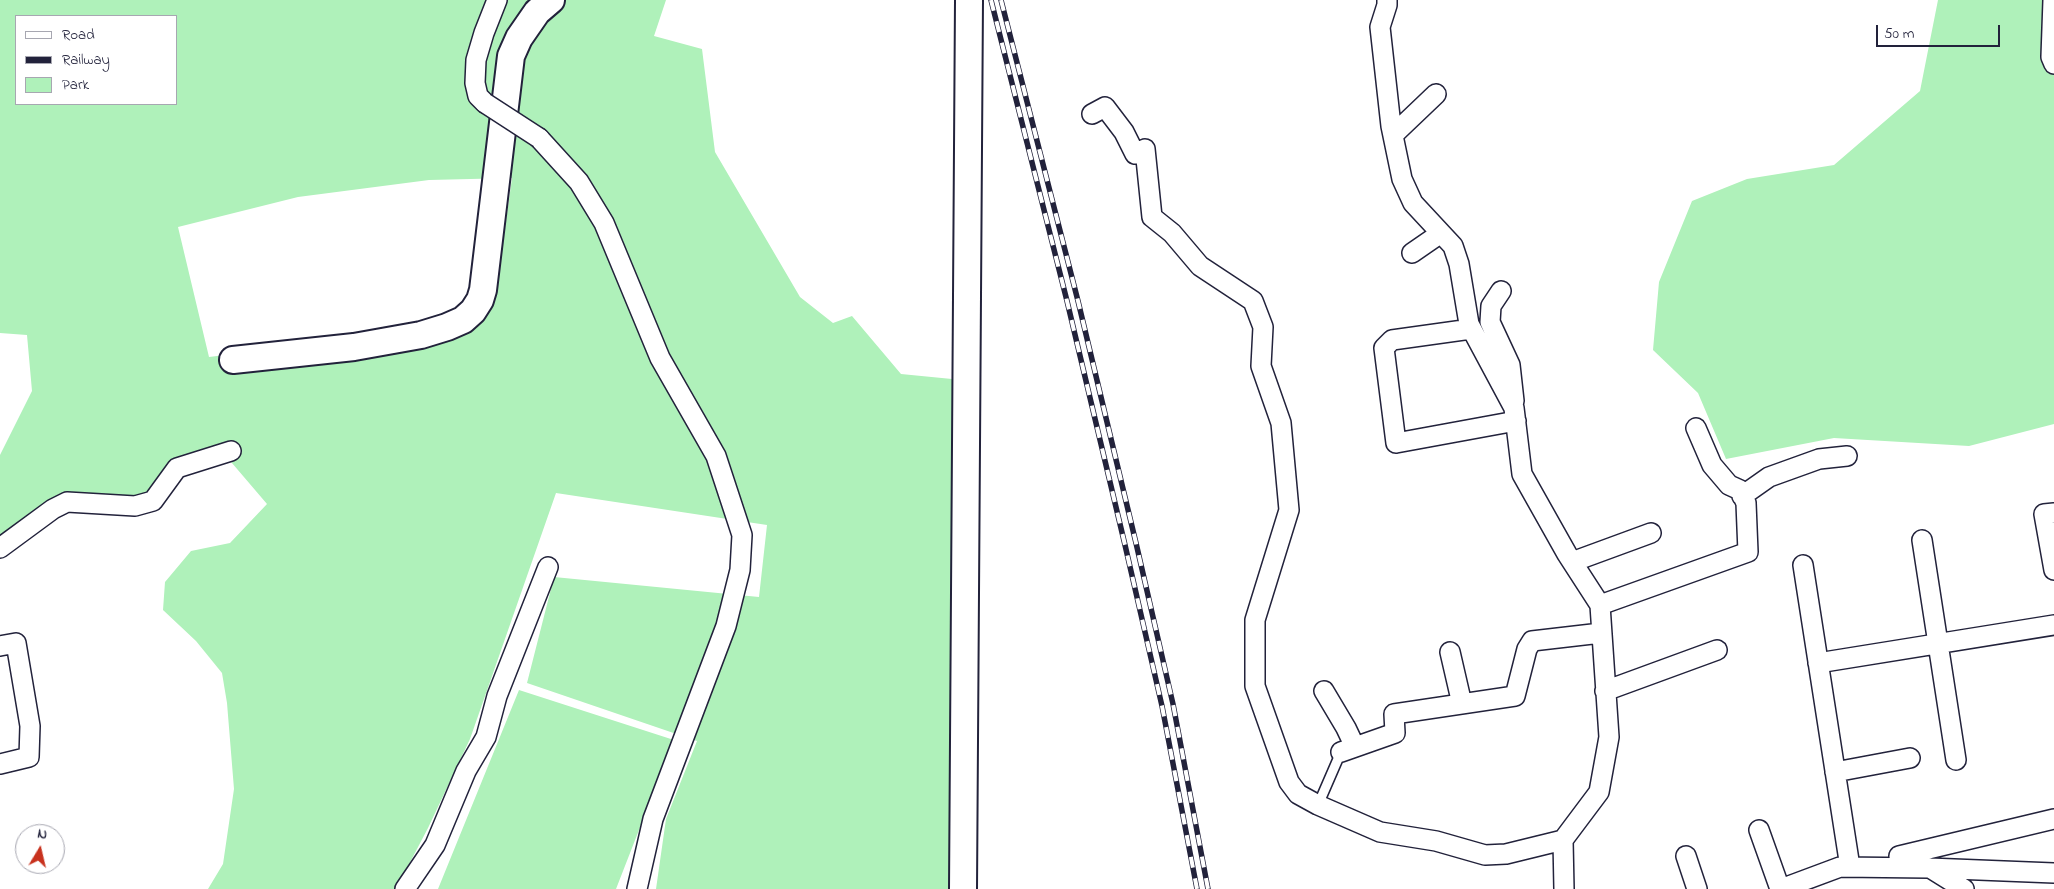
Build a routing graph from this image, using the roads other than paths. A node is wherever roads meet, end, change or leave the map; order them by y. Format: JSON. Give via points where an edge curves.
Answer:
{"nodes":[{"id":1,"x":497,"y":0,"type":"edge"},
{"id":2,"x":551,"y":0,"type":"edge"},
{"id":3,"x":969,"y":0,"type":"edge"},
{"id":4,"x":2053,"y":0,"type":"edge"},
{"id":5,"x":1389,"y":2,"type":"edge"},
{"id":6,"x":2054,"y":64,"type":"edge"},
{"id":7,"x":1436,"y":94,"type":"dead end"},
{"id":8,"x":1092,"y":114,"type":"dead end"},
{"id":9,"x":1393,"y":135,"type":"junction"},
{"id":10,"x":1441,"y":233,"type":"junction"},
{"id":11,"x":1412,"y":254,"type":"dead end"},
{"id":12,"x":1501,"y":291,"type":"dead end"},
{"id":13,"x":1471,"y":329,"type":"junction"},
{"id":14,"x":233,"y":360,"type":"dead end"},
{"id":15,"x":1515,"y":414,"type":"junction"},
{"id":16,"x":1696,"y":428,"type":"dead end"},
{"id":17,"x":231,"y":452,"type":"dead end"},
{"id":18,"x":1847,"y":456,"type":"dead end"},
{"id":19,"x":1742,"y":496,"type":"junction"},
{"id":20,"x":2054,"y":513,"type":"edge"},
{"id":21,"x":1651,"y":533,"type":"dead end"},
{"id":22,"x":1922,"y":540,"type":"dead end"},
{"id":23,"x":0,"y":548,"type":"edge"},
{"id":24,"x":1572,"y":562,"type":"junction"},
{"id":25,"x":1802,"y":565,"type":"dead end"},
{"id":26,"x":548,"y":567,"type":"dead end"},
{"id":27,"x":2054,"y":570,"type":"edge"},
{"id":28,"x":1600,"y":605,"type":"junction"},
{"id":29,"x":2054,"y":625,"type":"edge"},
{"id":30,"x":1601,"y":633,"type":"junction"},
{"id":31,"x":1938,"y":644,"type":"junction"},
{"id":32,"x":0,"y":646,"type":"edge"},
{"id":33,"x":1717,"y":650,"type":"dead end"},
{"id":34,"x":1450,"y":652,"type":"dead end"},
{"id":35,"x":1818,"y":663,"type":"junction"},
{"id":36,"x":1324,"y":691,"type":"dead end"},
{"id":37,"x":1605,"y":692,"type":"junction"},
{"id":38,"x":1462,"y":704,"type":"junction"},
{"id":39,"x":1348,"y":750,"type":"junction"},
{"id":40,"x":1910,"y":758,"type":"dead end"},
{"id":41,"x":1956,"y":760,"type":"dead end"},
{"id":42,"x":0,"y":764,"type":"edge"},
{"id":43,"x":1835,"y":772,"type":"junction"},
{"id":44,"x":1318,"y":805,"type":"junction"},
{"id":45,"x":2054,"y":819,"type":"edge"},
{"id":46,"x":1759,"y":830,"type":"dead end"},
{"id":47,"x":1563,"y":840,"type":"junction"},
{"id":48,"x":1686,"y":856,"type":"dead end"},
{"id":49,"x":1896,"y":856,"type":"junction"},
{"id":50,"x":1850,"y":867,"type":"junction"},
{"id":51,"x":1929,"y":868,"type":"junction"},
{"id":52,"x":2054,"y":873,"type":"edge"},
{"id":53,"x":405,"y":889,"type":"edge"},
{"id":54,"x":637,"y":889,"type":"edge"},
{"id":55,"x":963,"y":889,"type":"edge"},
{"id":56,"x":1564,"y":889,"type":"edge"},
{"id":57,"x":1697,"y":889,"type":"edge"},
{"id":58,"x":1781,"y":889,"type":"edge"},
{"id":59,"x":1964,"y":889,"type":"edge"}],
"edges":[{"from":1,"to":54,"type":"street","bridge":true,"via":[[476,60],[478,96],[539,138],[579,182],[604,222],[660,358],[716,456],[742,535],[740,570],[726,626],[653,819]]},
{"from":2,"to":14,"type":"street","via":[[519,38],[511,56],[483,290],[473,311],[447,328],[421,335],[354,347]]},
{"from":3,"to":55,"type":"street"},
{"from":4,"to":6,"type":"street"},
{"from":5,"to":9,"type":"street","via":[[1380,27]]},
{"from":7,"to":9,"type":"street"},
{"from":8,"to":44,"type":"street","via":[[1105,106],[1135,154],[1145,149],[1152,217],[1172,233],[1200,266],[1253,301],[1263,328],[1261,366],[1281,423],[1289,510],[1255,620],[1255,686],[1289,782],[1298,794]]},
{"from":9,"to":10,"type":"street","via":[[1402,179],[1412,203]]},
{"from":10,"to":11,"type":"street"},
{"from":10,"to":13,"type":"street","via":[[1453,246],[1459,264]]},
{"from":12,"to":15,"type":"street","via":[[1491,306],[1490,322],[1510,366]]},
{"from":13,"to":15,"type":"street"},
{"from":13,"to":15,"type":"street","via":[[1392,340],[1384,348],[1396,443]]},
{"from":15,"to":24,"type":"street","via":[[1522,474]]},
{"from":16,"to":19,"type":"street","via":[[1712,465],[1729,484],[1740,490]]},
{"from":17,"to":23,"type":"street","via":[[177,468],[152,501],[135,506],[67,502]]},
{"from":18,"to":19,"type":"street","via":[[1819,459],[1769,477]]},
{"from":19,"to":28,"type":"street","via":[[1746,503],[1748,552]]},
{"from":20,"to":27,"type":"street","via":[[2044,514]]},
{"from":21,"to":24,"type":"street"},
{"from":22,"to":31,"type":"street"},
{"from":24,"to":28,"type":"street"},
{"from":25,"to":35,"type":"street"},
{"from":26,"to":53,"type":"street","via":[[497,696],[486,737],[466,771],[435,845]]},
{"from":28,"to":30,"type":"street"},
{"from":29,"to":31,"type":"street"},
{"from":30,"to":37,"type":"street"},
{"from":30,"to":38,"type":"street","via":[[1532,641],[1515,696]]},
{"from":31,"to":35,"type":"street"},
{"from":31,"to":41,"type":"street"},
{"from":32,"to":42,"type":"street","via":[[16,643],[30,726],[29,757]]},
{"from":33,"to":37,"type":"street"},
{"from":34,"to":38,"type":"street"},
{"from":35,"to":43,"type":"street"},
{"from":36,"to":39,"type":"street","via":[[1346,728]]},
{"from":37,"to":47,"type":"street","via":[[1609,738],[1599,792]]},
{"from":38,"to":39,"type":"street","via":[[1394,714],[1395,733]]},
{"from":39,"to":44,"type":"lane"},
{"from":40,"to":43,"type":"street"},
{"from":43,"to":50,"type":"street"},
{"from":44,"to":47,"type":"street","via":[[1380,832],[1436,841],[1485,856]]},
{"from":45,"to":49,"type":"street"},
{"from":46,"to":58,"type":"street"},
{"from":47,"to":56,"type":"street"},
{"from":48,"to":57,"type":"street"},
{"from":49,"to":50,"type":"street"},
{"from":49,"to":51,"type":"street"},
{"from":50,"to":58,"type":"street","via":[[1840,867]]},
{"from":51,"to":52,"type":"street"},
{"from":51,"to":59,"type":"street"}]}
